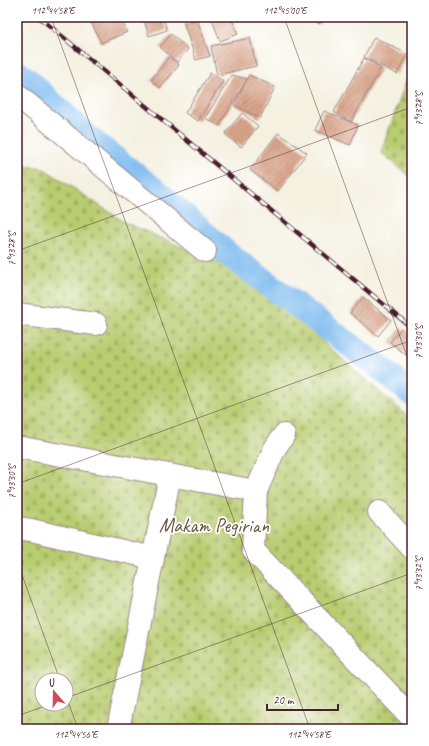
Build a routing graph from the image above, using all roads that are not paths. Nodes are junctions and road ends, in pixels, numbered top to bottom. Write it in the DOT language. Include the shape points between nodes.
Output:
graph roads {
  1 [pos="17,95"];
  2 [pos="205,251"];
  3 [pos="17,314"];
  4 [pos="96,324"];
  5 [pos="284,435"];
  6 [pos="17,447"];
  7 [pos="170,475"];
  8 [pos="256,492"];
  9 [pos="379,512"];
  10 [pos="17,528"];
  11 [pos="412,548"];
  12 [pos="153,558"];
  13 [pos="412,718"];
  14 [pos="118,729"];
  1 -- 2 [label="street"];
  3 -- 4 [label="street"];
  5 -- 8 [label="street" via="275,448"];
  6 -- 7 [label="street"];
  7 -- 8 [label="street"];
  7 -- 12 [label="street"];
  8 -- 13 [label="street" via="253,550"];
  9 -- 11 [label="street"];
  10 -- 12 [label="street"];
  12 -- 14 [label="street"];
}
